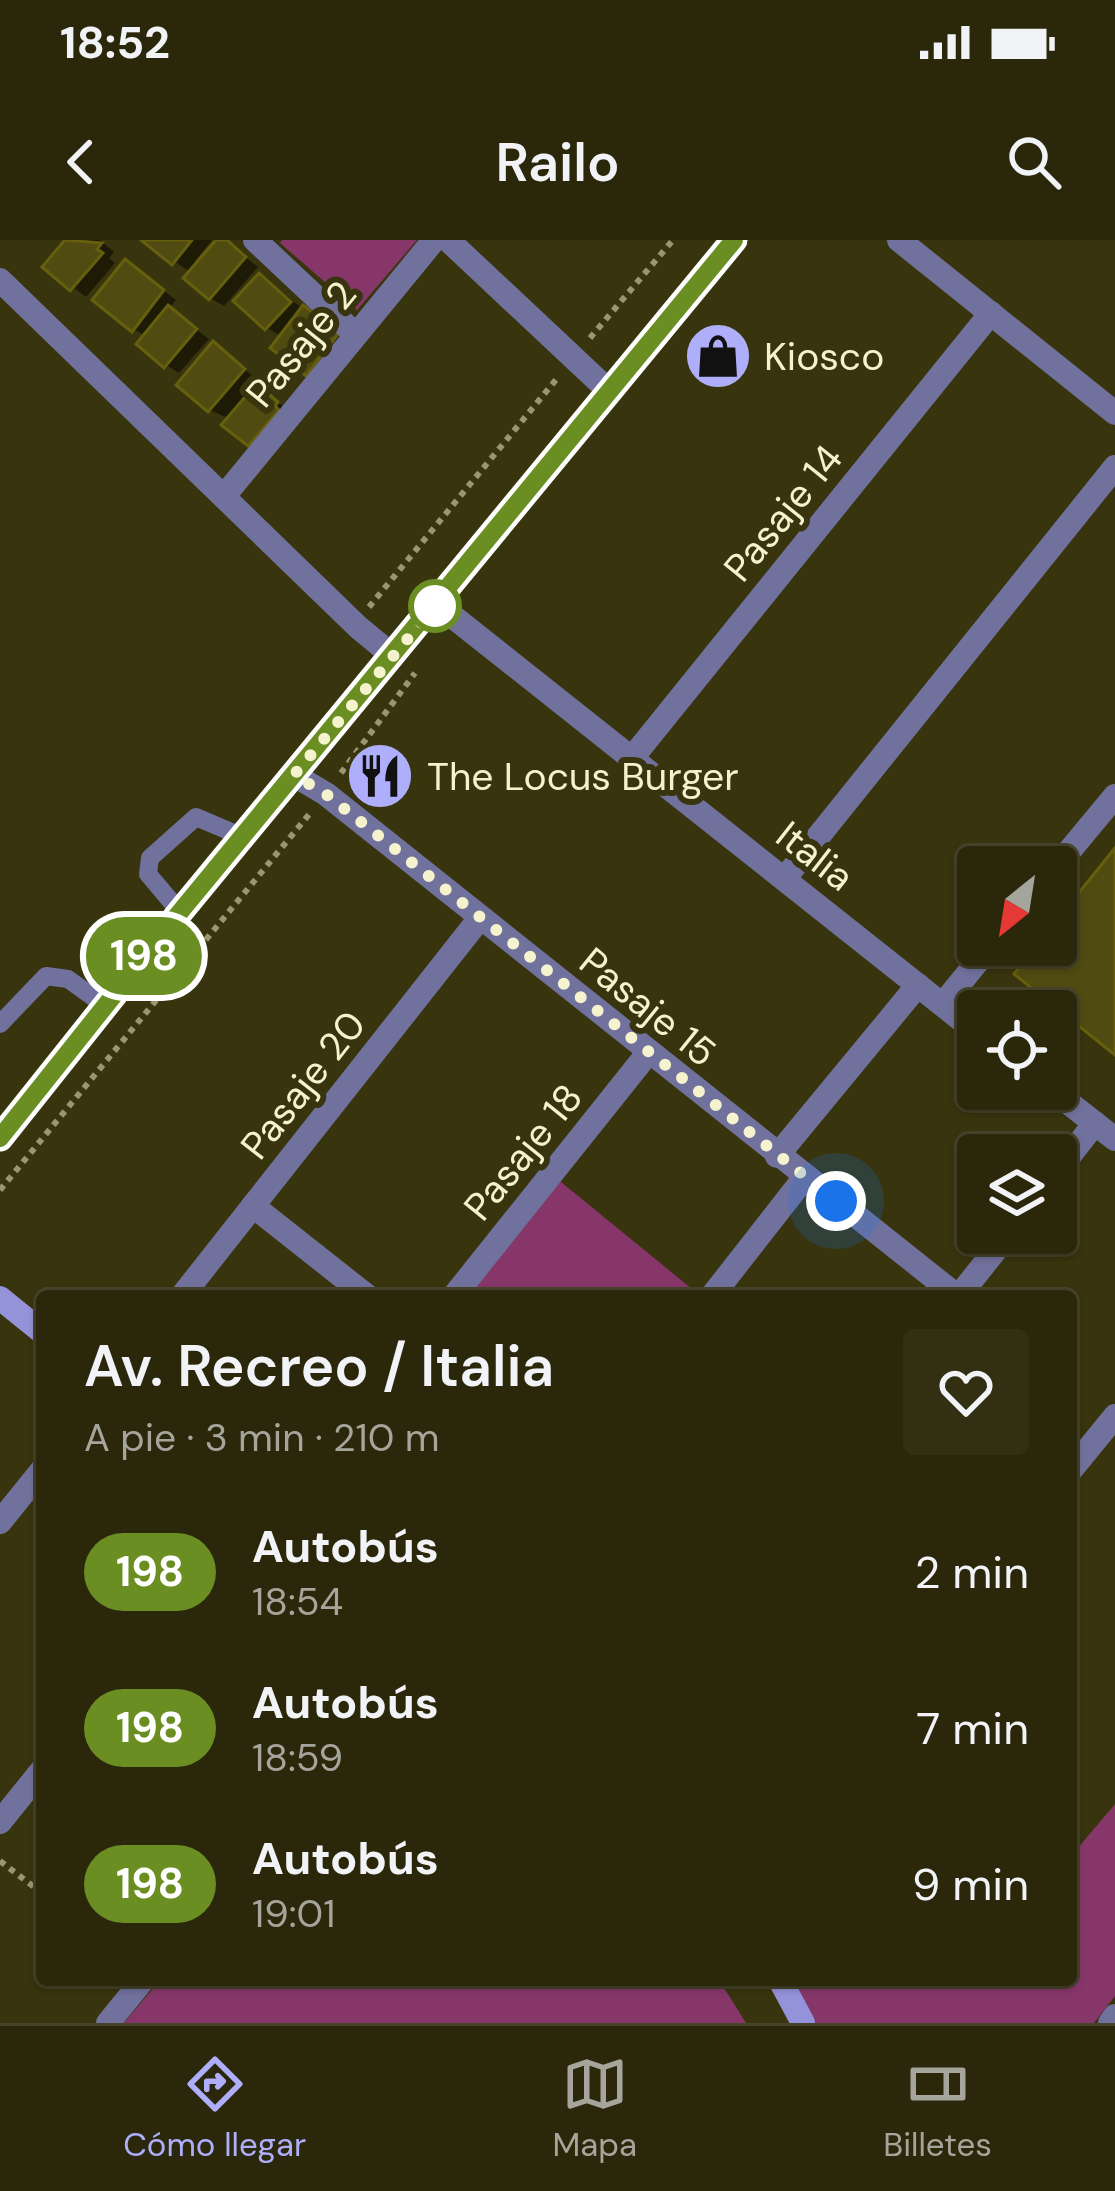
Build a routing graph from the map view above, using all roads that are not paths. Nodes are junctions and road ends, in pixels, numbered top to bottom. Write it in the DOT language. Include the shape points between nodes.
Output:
graph roads {
  1 [pos="255,240"];
  2 [pos="434,240"];
  3 [pos="448,240"];
  4 [pos="734,240"];
  5 [pos="899,240"];
  6 [pos="0,280"];
  7 [pos="991,314"];
  8 [pos="355,334"];
  9 [pos="610,392"];
  10 [pos="1115,413"];
  11 [pos="1115,467"];
  12 [pos="224,495"];
  13 [pos="437,604"];
  14 [pos="394,656"];
  15 [pos="632,758"];
  16 [pos="294,775"];
  17 [pos="1115,796"];
  18 [pos="243,837"];
  19 [pos="1073,846"];
  20 [pos="785,878"];
  21 [pos="180,912"];
  22 [pos="480,918"];
  23 [pos="975,966"];
  24 [pos="918,985"];
  25 [pos="943,1004"];
  26 [pos="104,1005"];
  27 [pos="957,1016"];
  28 [pos="0,1024"];
  29 [pos="648,1053"];
  30 [pos="1077,1109"];
  31 [pos="1105,1131"];
  32 [pos="0,1138"];
  33 [pos="1077,1155"];
  34 [pos="777,1156"];
  35 [pos="806,1178"];
  36 [pos="253,1206"];
  37 [pos="992,1254"];
  38 [pos="187,1290"];
  39 [pos="359,1290"];
  40 [pos="459,1290"];
  41 [pos="717,1290"];
  42 [pos="950,1290"];
  43 [pos="963,1290"];
  44 [pos="0,1298"];
  45 [pos="36,1327"];
  46 [pos="1115,1416"];
  47 [pos="1077,1463"];
  48 [pos="36,1477"];
  49 [pos="0,1522"];
  50 [pos="36,1777"];
  51 [pos="0,1822"];
  52 [pos="138,1986"];
  53 [pos="784,1986"];
  54 [pos="108,2023"];
  55 [pos="803,2023"];
  1 -- 8 [label="street"];
  2 -- 8 [label="street, Pasaje 2"];
  3 -- 9 [label="street"];
  4 -- 9 [label="street"];
  5 -- 7 [label="street"];
  6 -- 12 [label="street"];
  7 -- 10 [label="street"];
  7 -- 15 [label="street, Pasaje 14"];
  8 -- 12 [label="street, Pasaje 2"];
  9 -- 13 [label="street"];
  11 -- 20 [label="street"];
  12 -- 14 [label="street"];
  13 -- 14 [label="street"];
  13 -- 15 [label="street, Italia"];
  14 -- 16 [label="street"];
  15 -- 20 [label="street, Italia"];
  16 -- 18 [label="street"];
  16 -- 22 [label="street, Pasaje 15"];
  17 -- 19 [label="street"];
  18 -- 21 [label="street"];
  18 -- 21 [label="lane" via="196,817 150,858 148,874"];
  20 -- 24 [label="street, Italia"];
  21 -- 26 [label="street"];
  22 -- 29 [label="street, Pasaje 15"];
  22 -- 36 [label="street, Pasaje 20"];
  23 -- 25 [label="street"];
  24 -- 25 [label="street, Italia"];
  24 -- 34 [label="street"];
  25 -- 27 [label="street, Italia"];
  26 -- 28 [label="lane" via="68,979 46,976"];
  26 -- 32 [label="street"];
  29 -- 34 [label="street, Pasaje 15"];
  29 -- 40 [label="street, Pasaje 18"];
  30 -- 31 [label="street"];
  31 -- 33 [label="street"];
  34 -- 35 [label="street, Pasaje 15"];
  35 -- 41 [label="street"];
  35 -- 42 [label="street, Pasaje 15"];
  36 -- 38 [label="street, Pasaje 20"];
  36 -- 39 [label="street"];
  37 -- 43 [label="street"];
  44 -- 45 [label="street"];
  46 -- 47 [label="street"];
  48 -- 49 [label="street"];
  50 -- 51 [label="street"];
  52 -- 54 [label="street"];
  53 -- 55 [label="street"];
}
